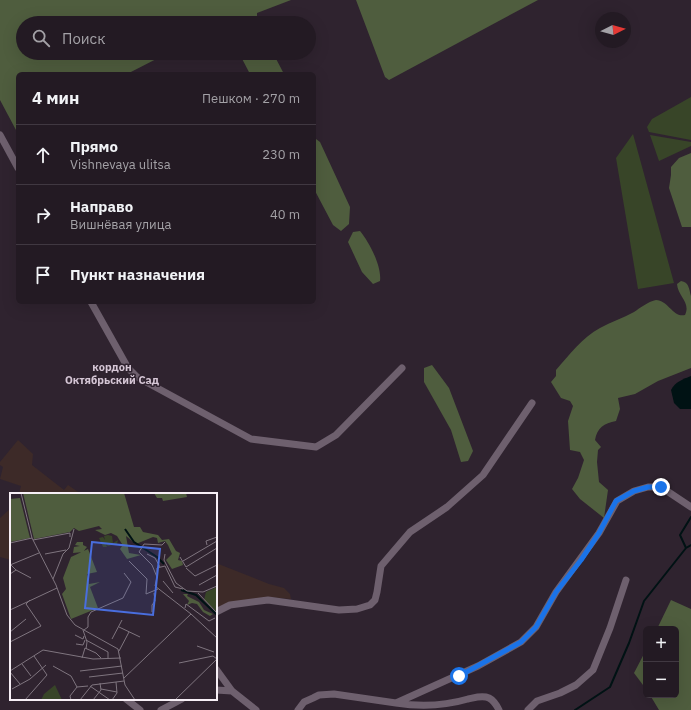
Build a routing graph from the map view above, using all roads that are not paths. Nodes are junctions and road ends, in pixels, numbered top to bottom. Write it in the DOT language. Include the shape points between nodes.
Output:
graph roads {
  1 [pos="0,134"];
  2 [pos="16,164"];
  3 [pos="92,304"];
  4 [pos="402,368"];
  5 [pos="532,403"];
  6 [pos="691,506"];
  7 [pos="626,580"];
  8 [pos="217,612"];
  9 [pos="217,670"];
  10 [pos="217,690"];
  11 [pos="232,691"];
  12 [pos="127,700"];
  13 [pos="180,700"];
  14 [pos="396,703"];
  15 [pos="140,710"];
  16 [pos="161,710"];
  17 [pos="256,710"];
  18 [pos="298,710"];
  19 [pos="499,710"];
  20 [pos="528,710"];
  1 -- 2 [label="street"];
  3 -- 4 [label="street" via="128,368 137,377 252,439 316,447 336,435"];
  5 -- 8 [label="street" via="483,475 447,507 410,532 381,566 375,600 370,605 339,610 268,600 230,605"];
  6 -- 14 [label="street" via="661,487 634,491 616,501 599,533 556,592 536,627 521,642 459,676"];
  7 -- 20 [label="street" via="593,670 576,685 537,702"];
  9 -- 11 [label="street"];
  10 -- 11 [label="street"];
  11 -- 17 [label="street"];
  12 -- 15 [label="street"];
  13 -- 16 [label="street"];
  14 -- 18 [label="street" via="334,694 319,695 304,702"];
  14 -- 19 [label="street" via="434,706 479,696 489,698"];
}
